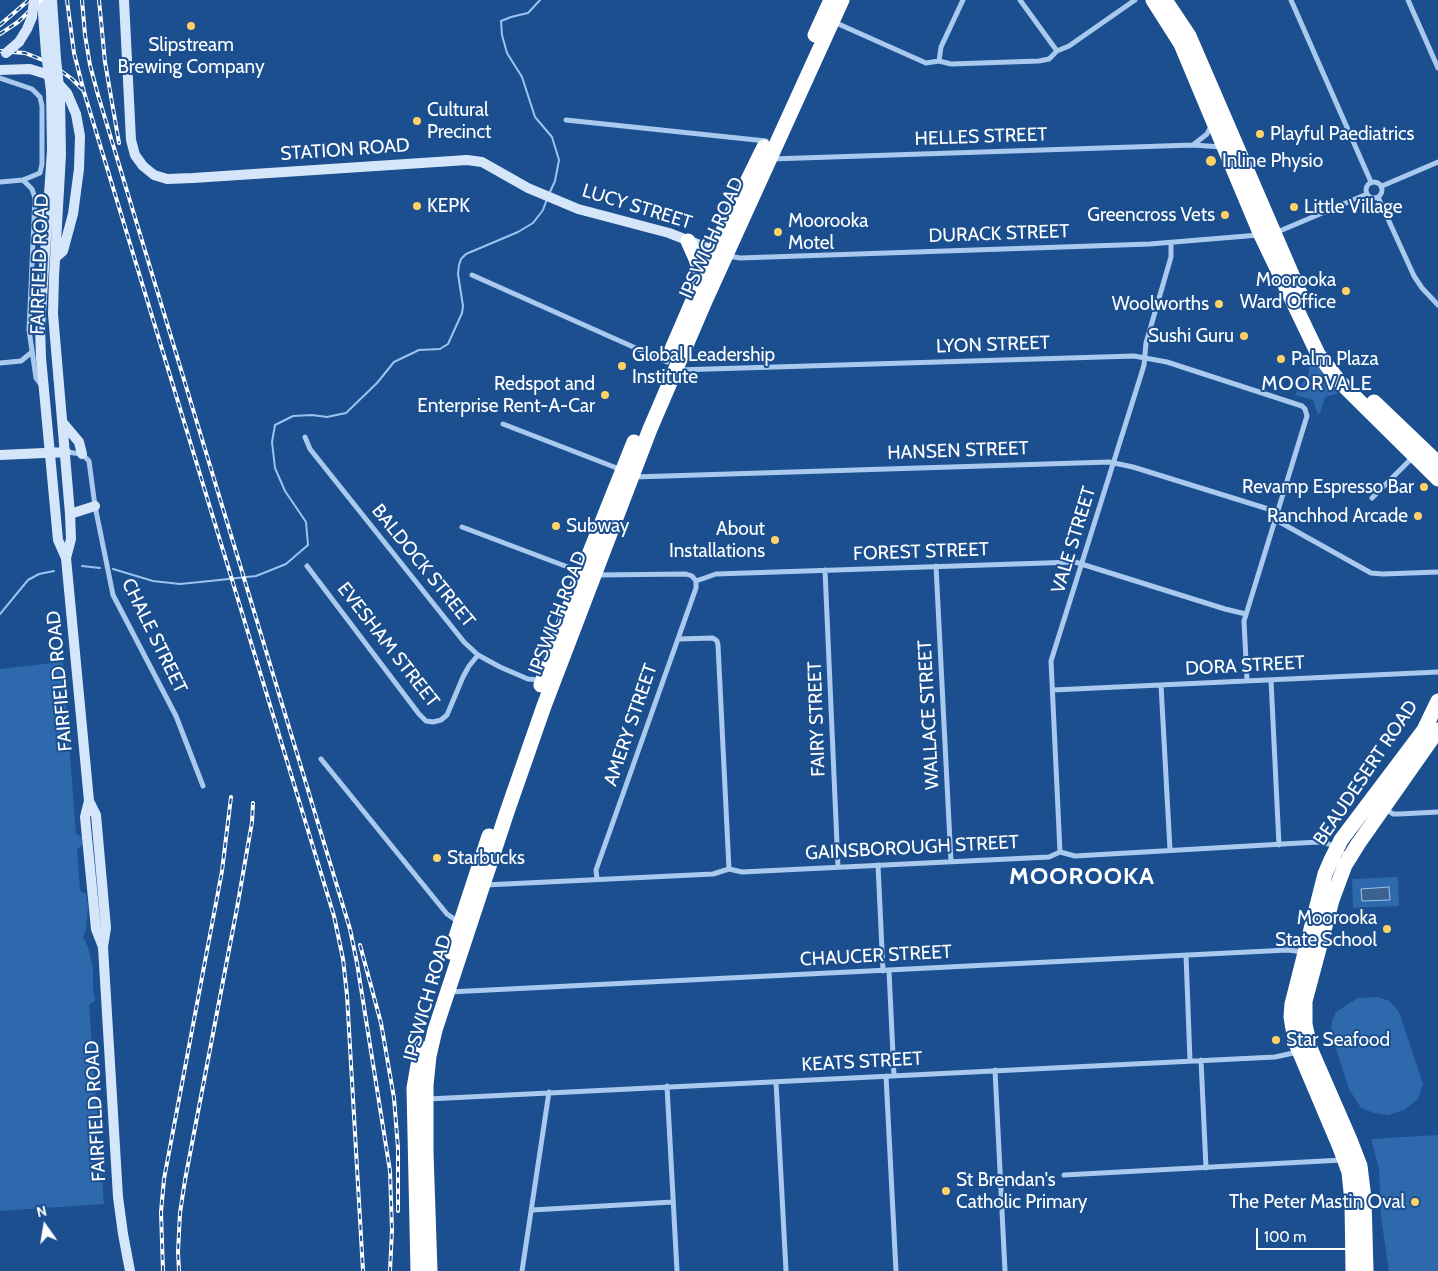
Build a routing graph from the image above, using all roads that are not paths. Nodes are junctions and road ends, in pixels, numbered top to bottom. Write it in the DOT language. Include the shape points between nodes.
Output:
graph roads {
  1 [pos="34,0"];
  2 [pos="52,0"];
  3 [pos="124,0"];
  4 [pos="831,0"];
  5 [pos="842,0"];
  6 [pos="963,0"];
  7 [pos="1020,0"];
  8 [pos="1135,0"];
  9 [pos="1153,0"];
  10 [pos="1165,0"];
  11 [pos="1176,0"];
  12 [pos="1291,0"];
  13 [pos="1408,0"];
  14 [pos="42,4"];
  15 [pos="1178,18"];
  16 [pos="833,21"];
  17 [pos="1056,51"];
  18 [pos="3,55"];
  19 [pos="939,61"];
  20 [pos="1438,68"];
  21 [pos="0,70"];
  22 [pos="0,78"];
  23 [pos="55,94"];
  24 [pos="1214,119"];
  25 [pos="566,120"];
  26 [pos="767,141"];
  27 [pos="1193,145"];
  28 [pos="1225,147"];
  29 [pos="769,160"];
  30 [pos="1438,162"];
  31 [pos="23,180"];
  32 [pos="0,182"];
  33 [pos="1372,182"];
  34 [pos="1382,186"];
  35 [pos="537,192"];
  36 [pos="1367,194"];
  37 [pos="1378,198"];
  38 [pos="1267,234"];
  39 [pos="688,241"];
  40 [pos="1171,243"];
  41 [pos="720,253"];
  42 [pos="55,258"];
  43 [pos="472,275"];
  44 [pos="702,278"];
  45 [pos="1438,305"];
  46 [pos="32,352"];
  47 [pos="1145,357"];
  48 [pos="0,363"];
  49 [pos="670,366"];
  50 [pos="44,389"];
  51 [pos="63,423"];
  52 [pos="503,424"];
  53 [pos="305,437"];
  54 [pos="66,452"];
  55 [pos="50,453"];
  56 [pos="82,454"];
  57 [pos="0,455"];
  58 [pos="1414,456"];
  59 [pos="1114,462"];
  60 [pos="627,474"];
  61 [pos="1438,474"];
  62 [pos="1372,498"];
  63 [pos="95,506"];
  64 [pos="1278,512"];
  65 [pos="70,514"];
  66 [pos="1276,520"];
  67 [pos="462,527"];
  68 [pos="66,558"];
  69 [pos="1083,563"];
  70 [pos="307,566"];
  71 [pos="936,566"];
  72 [pos="826,570"];
  73 [pos="1438,572"];
  74 [pos="588,573"];
  75 [pos="696,581"];
  76 [pos="1246,614"];
  77 [pos="678,639"];
  78 [pos="478,655"];
  79 [pos="1438,672"];
  80 [pos="543,680"];
  81 [pos="1271,680"];
  82 [pos="1247,681"];
  83 [pos="1161,685"];
  84 [pos="1052,690"];
  85 [pos="1438,701"];
  86 [pos="1438,730"];
  87 [pos="321,759"];
  88 [pos="203,786"];
  89 [pos="1384,808"];
  90 [pos="1438,812"];
  91 [pos="1279,845"];
  92 [pos="1170,850"];
  93 [pos="1060,852"];
  94 [pos="1343,853"];
  95 [pos="951,862"];
  96 [pos="878,865"];
  97 [pos="838,867"];
  98 [pos="729,868"];
  99 [pos="597,879"];
  100 [pos="478,885"];
  101 [pos="460,923"];
  102 [pos="1304,952"];
  103 [pos="1186,955"];
  104 [pos="886,971"];
  105 [pos="448,992"];
  106 [pos="1305,1050"];
  107 [pos="1201,1060"];
  108 [pos="1190,1061"];
  109 [pos="995,1070"];
  110 [pos="886,1076"];
  111 [pos="894,1076"];
  112 [pos="776,1082"];
  113 [pos="667,1086"];
  114 [pos="549,1092"];
  115 [pos="420,1099"];
  116 [pos="1345,1159"];
  117 [pos="1206,1168"];
  118 [pos="1064,1175"];
  119 [pos="673,1202"];
  120 [pos="532,1210"];
  121 [pos="130,1271"];
  122 [pos="418,1271"];
  123 [pos="430,1271"];
  124 [pos="522,1271"];
  125 [pos="677,1271"];
  126 [pos="786,1271"];
  127 [pos="896,1271"];
  128 [pos="1005,1271"];
  129 [pos="1353,1271"];
  130 [pos="1366,1271"];
  1 -- 18 [label="main road, bridge" via="27,29 19,42"];
  2 -- 23 [label="main road, FAIRFIELD ROAD, bridge"];
  3 -- 35 [label="main road, STATION ROAD" via="131,140 135,155 154,175 167,179 193,178 467,160 482,162"];
  4 -- 26 [label="highway, IPSWICH ROAD"];
  5 -- 16 [label="highway, IPSWICH ROAD"];
  6 -- 19 [label="street" via="941,48"];
  7 -- 17 [label="street"];
  8 -- 17 [label="street"];
  9 -- 24 [label="highway" via="1181,44"];
  10 -- 15 [label="highway"];
  11 -- 15 [label="highway"];
  12 -- 33 [label="street"];
  13 -- 20 [label="street"];
  14 -- 23 [label="main road, FAIRFIELD ROAD, bridge" via="46,53"];
  15 -- 38 [label="highway" via="1189,36"];
  16 -- 19 [label="street" via="923,62"];
  16 -- 29 [label="highway, IPSWICH ROAD"];
  17 -- 19 [label="street" via="1049,59 1039,61 951,64"];
  21 -- 42 [label="main road" via="23,68 46,74 68,93 76,114 80,136 74,206 62,251"];
  22 -- 31 [label="street, FAIRFIELD ROAD" via="32,89 40,97 42,168 38,174"];
  23 -- 42 [label="main road, FAIRFIELD ROAD" via="61,155"];
  23 -- 50 [label="main road, FAIRFIELD ROAD" via="40,327"];
  24 -- 27 [label="street" via="1207,134"];
  24 -- 28 [label="highway"];
  25 -- 26 [label="street"];
  26 -- 41 [label="highway, IPSWICH ROAD"];
  27 -- 28 [label="street, HELLES STREET"];
  27 -- 29 [label="street, HELLES STREET"];
  28 -- 38 [label="highway"];
  29 -- 41 [label="highway, IPSWICH ROAD"];
  30 -- 34 [label="street"];
  31 -- 32 [label="street"];
  31 -- 46 [label="street, FAIRFIELD ROAD" via="35,198 29,317"];
  33 -- 34 [label="street"];
  33 -- 36 [label="street" via="1367,186"];
  34 -- 37 [label="street" via="1383,192"];
  35 -- 39 [label="main road, LUCY STREET" via="578,209"];
  36 -- 37 [label="street"];
  36 -- 38 [label="street, DURACK STREET" via="1284,231"];
  37 -- 45 [label="street" via="1414,276"];
  38 -- 40 [label="street, DURACK STREET"];
  38 -- 58 [label="highway" via="1322,360"];
  38 -- 61 [label="highway" via="1328,352"];
  39 -- 41 [label="main road, LUCY STREET"];
  39 -- 44 [label="highway"];
  40 -- 41 [label="street, DURACK STREET" via="740,258"];
  40 -- 47 [label="street, VALE STREET" via="1171,257 1146,343"];
  41 -- 44 [label="highway, IPSWICH ROAD"];
  41 -- 49 [label="highway, IPSWICH ROAD"];
  42 -- 51 [label="main road, FAIRFIELD ROAD" via="53,314"];
  43 -- 49 [label="street"];
  44 -- 49 [label="highway, IPSWICH ROAD"];
  46 -- 48 [label="street" via="21,361"];
  46 -- 50 [label="street, FAIRFIELD ROAD" via="36,378"];
  47 -- 49 [label="street, LYON STREET"];
  47 -- 59 [label="street, VALE STREET"];
  47 -- 64 [label="street, LYON STREET" via="1272,395 1305,409 1307,416"];
  49 -- 60 [label="highway, IPSWICH ROAD"];
  50 -- 55 [label="main road, FAIRFIELD ROAD"];
  51 -- 54 [label="main road, FAIRFIELD ROAD"];
  51 -- 56 [label="main road" via="79,442"];
  52 -- 60 [label="street"];
  53 -- 78 [label="street, BALDOCK STREET" via="322,465 464,642"];
  54 -- 55 [label="main road"];
  54 -- 56 [label="street"];
  54 -- 65 [label="main road, FAIRFIELD ROAD"];
  55 -- 57 [label="main road"];
  55 -- 68 [label="main road, FAIRFIELD ROAD" via="58,540"];
  56 -- 63 [label="street, CHALE STREET" via="90,463"];
  58 -- 61 [label="highway"];
  58 -- 62 [label="street"];
  59 -- 60 [label="street, HANSEN STREET"];
  59 -- 64 [label="street, HANSEN STREET"];
  59 -- 69 [label="street, VALE STREET"];
  60 -- 74 [label="highway, IPSWICH ROAD"];
  63 -- 65 [label="main road"];
  63 -- 88 [label="street, CHALE STREET" via="115,600 176,716"];
  64 -- 66 [label="street"];
  65 -- 68 [label="main road, FAIRFIELD ROAD" via="71,539"];
  66 -- 73 [label="street" via="1371,572"];
  66 -- 76 [label="street"];
  67 -- 74 [label="street"];
  68 -- 121 [label="main road, FAIRFIELD ROAD" via="88,801 85,817 96,929 103,947 107,989 119,1210"];
  69 -- 71 [label="street, FOREST STREET"];
  69 -- 76 [label="street, FOREST STREET" via="1116,576"];
  69 -- 84 [label="street, VALE STREET" via="1052,656"];
  70 -- 78 [label="street, EVESHAM STREET" via="426,721 441,720 447,715 468,666"];
  71 -- 72 [label="street, FOREST STREET"];
  71 -- 95 [label="street, WALLACE STREET"];
  72 -- 75 [label="street, FOREST STREET" via="716,574"];
  72 -- 97 [label="street, FAIRY STREET"];
  74 -- 75 [label="street" via="686,574"];
  74 -- 80 [label="highway, IPSWICH ROAD"];
  74 -- 100 [label="highway, IPSWICH ROAD" via="542,713"];
  75 -- 77 [label="street, AMERY STREET"];
  76 -- 82 [label="street"];
  77 -- 98 [label="street" via="713,638 717,641"];
  77 -- 99 [label="street, AMERY STREET" via="596,870"];
  78 -- 80 [label="street, BALDOCK STREET" via="528,679"];
  79 -- 81 [label="street, DORA STREET"];
  80 -- 100 [label="highway, IPSWICH ROAD"];
  81 -- 82 [label="street, DORA STREET"];
  81 -- 91 [label="street"];
  82 -- 83 [label="street, DORA STREET"];
  83 -- 84 [label="street, DORA STREET"];
  83 -- 92 [label="street"];
  84 -- 93 [label="street, VALE STREET"];
  85 -- 94 [label="highway, BEAUDESERT ROAD" via="1424,730"];
  86 -- 89 [label="highway, BEAUDESERT ROAD"];
  87 -- 101 [label="street" via="447,914"];
  89 -- 90 [label="street" via="1399,814"];
  89 -- 94 [label="highway, BEAUDESERT ROAD"];
  91 -- 92 [label="street, GAINSBOROUGH STREET"];
  91 -- 94 [label="street, GAINSBOROUGH STREET" via="1324,843"];
  92 -- 93 [label="street, GAINSBOROUGH STREET" via="1075,856"];
  93 -- 95 [label="street, GAINSBOROUGH STREET" via="1049,856"];
  94 -- 102 [label="highway, BEAUDESERT ROAD" via="1325,874"];
  94 -- 106 [label="highway, BEAUDESERT ROAD" via="1305,1001"];
  95 -- 96 [label="street, GAINSBOROUGH STREET"];
  96 -- 97 [label="street, GAINSBOROUGH STREET"];
  96 -- 104 [label="street"];
  97 -- 98 [label="street, GAINSBOROUGH STREET" via="742,872"];
  98 -- 99 [label="street, GAINSBOROUGH STREET" via="713,874"];
  99 -- 100 [label="street, GAINSBOROUGH STREET"];
  100 -- 101 [label="highway, IPSWICH ROAD"];
  100 -- 105 [label="highway, IPSWICH ROAD"];
  101 -- 115 [label="highway, IPSWICH ROAD" via="420,1051 415,1079"];
  102 -- 103 [label="street, CHAUCER STREET"];
  102 -- 106 [label="highway, BEAUDESERT ROAD" via="1291,1017 1292,1029"];
  103 -- 104 [label="street, CHAUCER STREET"];
  103 -- 108 [label="street"];
  104 -- 105 [label="street, CHAUCER STREET"];
  104 -- 111 [label="street"];
  105 -- 115 [label="highway, IPSWICH ROAD"];
  106 -- 107 [label="street, KEATS STREET" via="1275,1056"];
  106 -- 116 [label="highway, BEAUDESERT ROAD"];
  106 -- 130 [label="highway, BEAUDESERT ROAD" via="1360,1166"];
  107 -- 108 [label="street, KEATS STREET"];
  107 -- 117 [label="street"];
  108 -- 109 [label="street, KEATS STREET"];
  109 -- 111 [label="street, KEATS STREET"];
  109 -- 128 [label="street"];
  110 -- 111 [label="street, KEATS STREET"];
  110 -- 112 [label="street, KEATS STREET"];
  110 -- 127 [label="street"];
  112 -- 113 [label="street, KEATS STREET"];
  112 -- 126 [label="street"];
  113 -- 114 [label="street, KEATS STREET"];
  113 -- 119 [label="street"];
  114 -- 115 [label="street, KEATS STREET"];
  114 -- 120 [label="street"];
  115 -- 122 [label="highway, IPSWICH ROAD"];
  115 -- 123 [label="highway, IPSWICH ROAD"];
  116 -- 117 [label="street"];
  116 -- 129 [label="highway, BEAUDESERT ROAD" via="1352,1202"];
  117 -- 118 [label="street"];
  119 -- 120 [label="street"];
  119 -- 125 [label="street"];
  120 -- 124 [label="street"];
}
